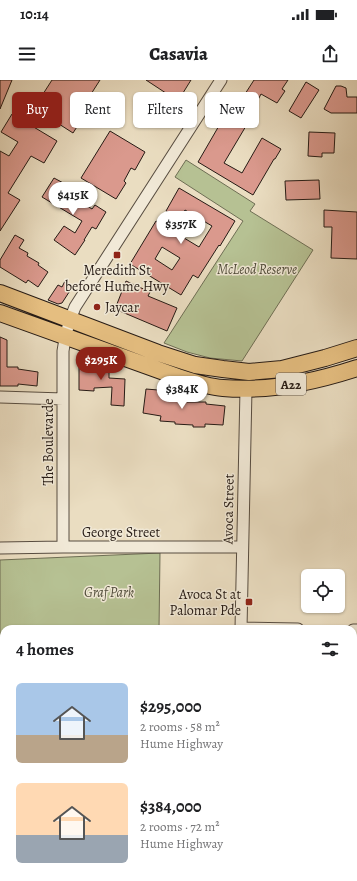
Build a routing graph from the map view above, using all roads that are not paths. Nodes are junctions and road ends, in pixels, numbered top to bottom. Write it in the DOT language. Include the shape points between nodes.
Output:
graph roads {
  1 [pos="221,80"];
  2 [pos="0,293"];
  3 [pos="0,313"];
  4 [pos="70,320"];
  5 [pos="65,337"];
  6 [pos="357,348"];
  7 [pos="357,368"];
  8 [pos="246,389"];
  9 [pos="0,397"];
  10 [pos="64,399"];
  11 [pos="63,547"];
  12 [pos="242,547"];
  13 [pos="0,548"];
  14 [pos="241,625"];
  1 -- 4 [label="street, The Boulevarde" via="75,307"];
  2 -- 4 [label="highway, A22"];
  3 -- 5 [label="highway, A22"];
  4 -- 5 [label="street, The Boulevarde"];
  4 -- 6 [label="highway, A22" via="195,365 249,372 282,369"];
  5 -- 8 [label="highway, A22" via="202,384"];
  5 -- 10 [label="street, The Boulevarde"];
  7 -- 8 [label="highway, A22" via="337,375 278,387"];
  8 -- 12 [label="street, Avoca Street"];
  9 -- 10 [label="street"];
  10 -- 11 [label="street, The Boulevarde"];
  11 -- 12 [label="street, George Street"];
  11 -- 13 [label="street, George Street"];
  12 -- 14 [label="street, Avoca Street"];
}
